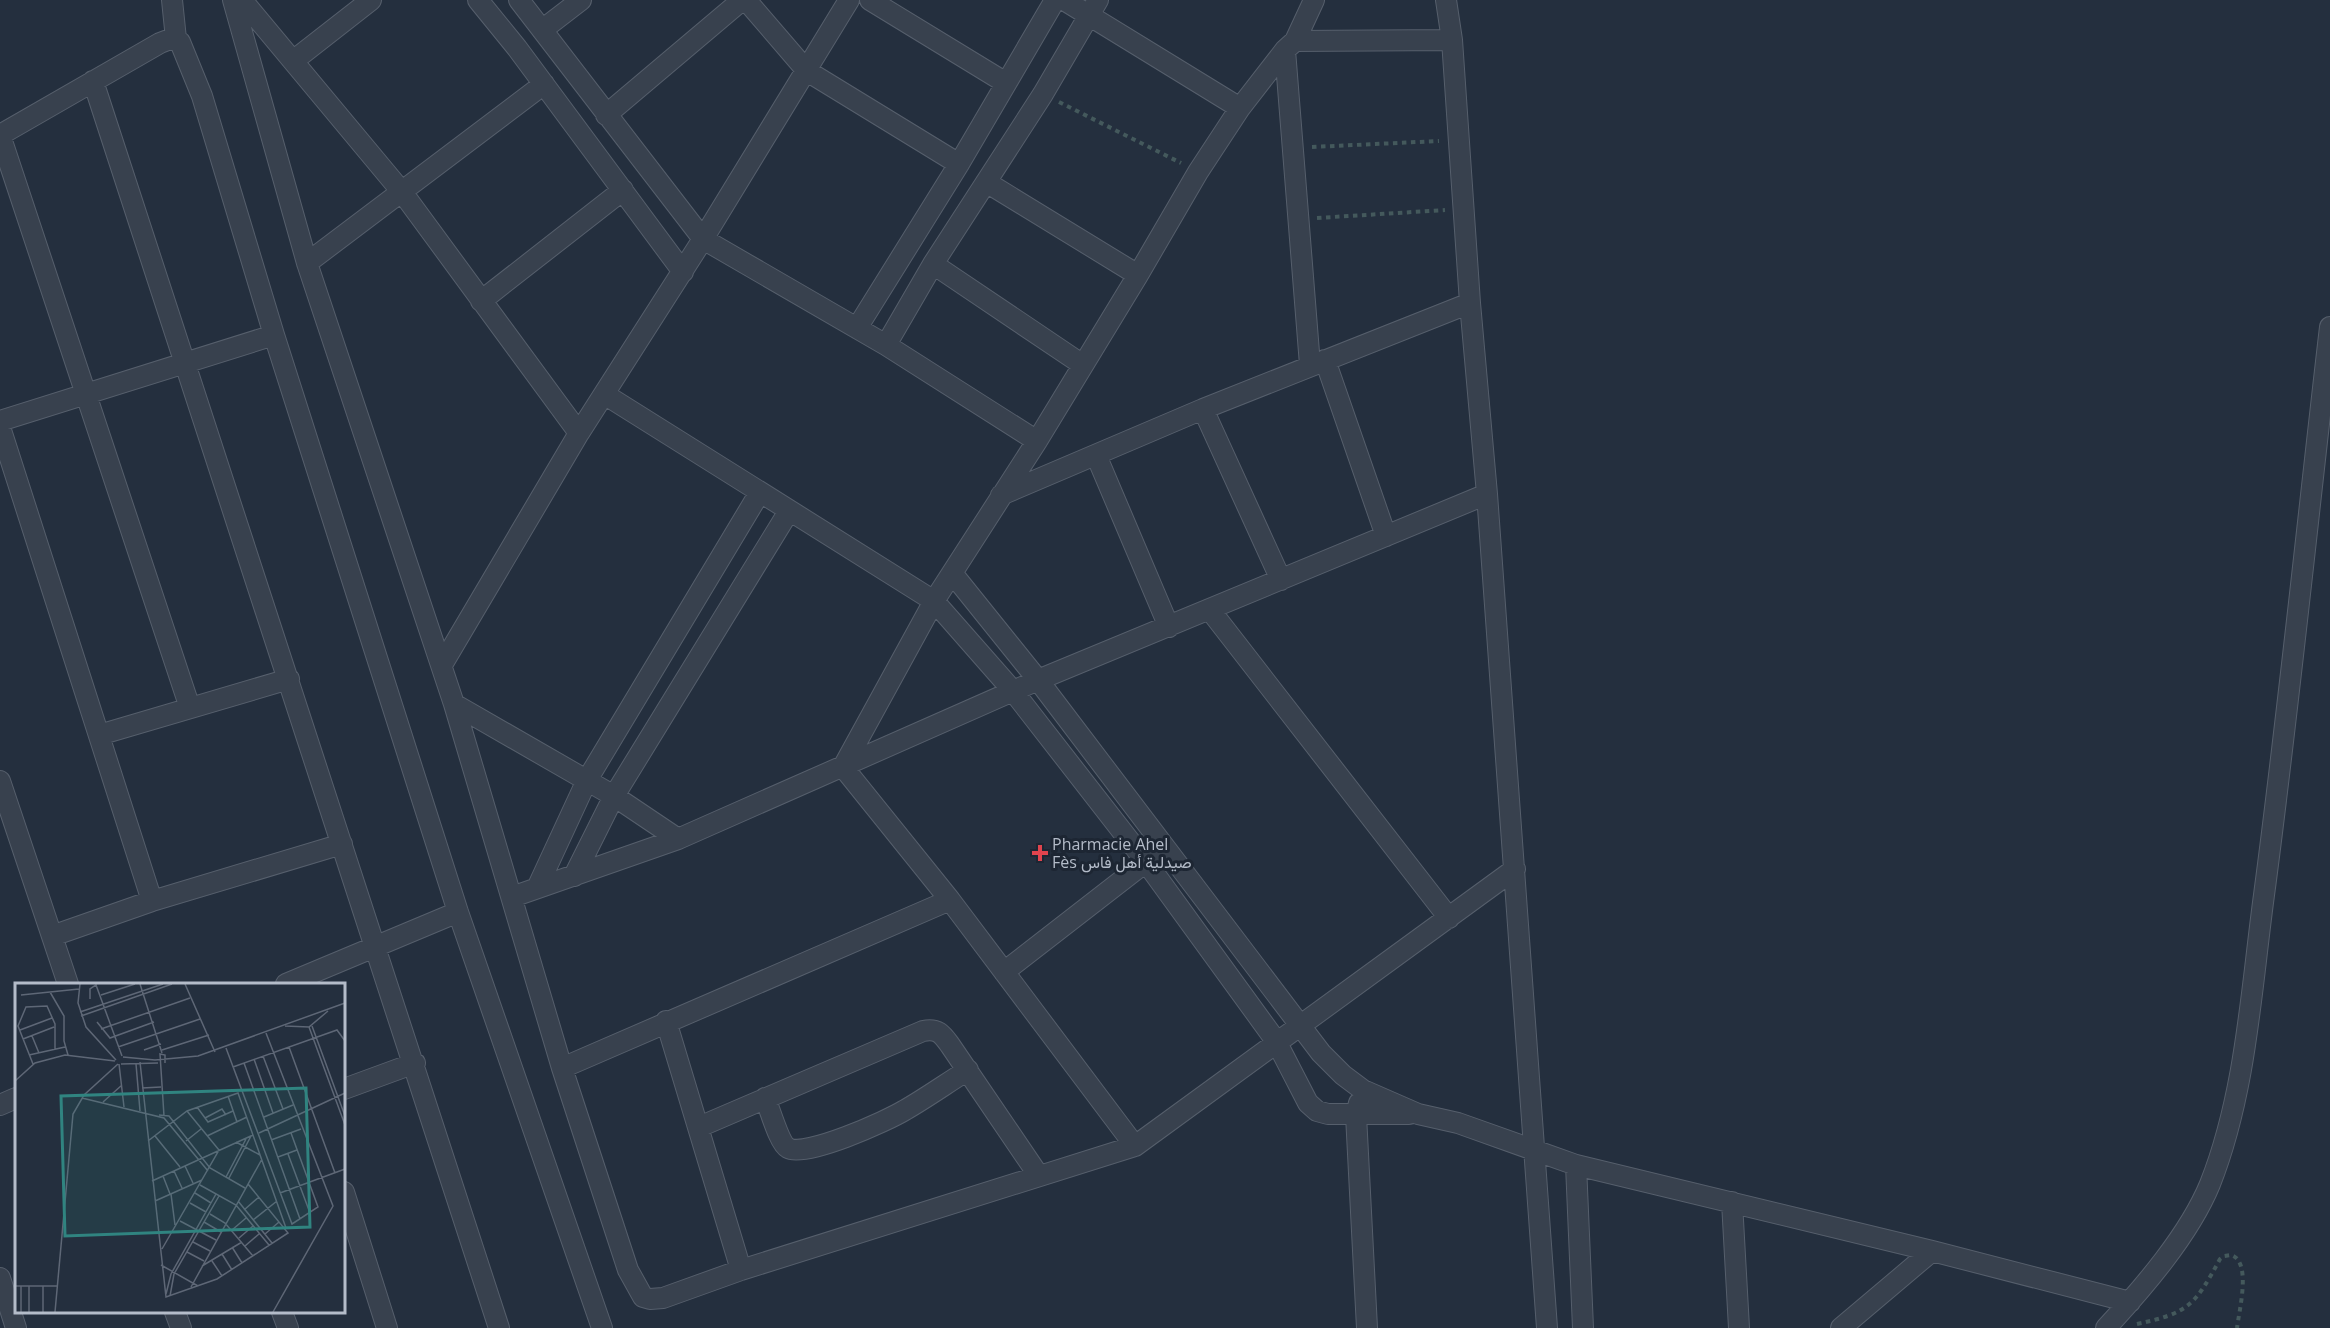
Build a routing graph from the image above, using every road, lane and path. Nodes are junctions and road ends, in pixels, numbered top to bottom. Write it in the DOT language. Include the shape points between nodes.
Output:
graph roads {
  1 [pos="172,0"];
  2 [pos="233,0"];
  3 [pos="242,0"];
  4 [pos="371,0"];
  5 [pos="478,0"];
  6 [pos="519,0"];
  7 [pos="582,0"];
  8 [pos="744,0"];
  9 [pos="849,0"];
  10 [pos="870,0"];
  11 [pos="1055,0"];
  12 [pos="1064,0"];
  13 [pos="1314,0"];
  14 [pos="1446,0"];
  15 [pos="1093,7"];
  16 [pos="542,30"];
  17 [pos="176,39"];
  18 [pos="1452,40"];
  19 [pos="1290,46"];
  20 [pos="292,61"];
  21 [pos="807,71"];
  22 [pos="93,81"];
  23 [pos="1006,83"];
  24 [pos="544,84"];
  25 [pos="1043,94"];
  26 [pos="1240,108"];
  27 [pos="606,114"];
  28 [pos="0,135"];
  29 [pos="1458,140"];
  30 [pos="1291,148"];
  31 [pos="959,164"];
  32 [pos="1198,172"];
  33 [pos="986,182"];
  34 [pos="623,190"];
  35 [pos="402,192"];
  36 [pos="1463,209"];
  37 [pos="1296,219"];
  38 [pos="704,239"];
  39 [pos="307,263"];
  40 [pos="933,264"];
  41 [pos="683,272"];
  42 [pos="1138,275"];
  43 [pos="481,301"];
  44 [pos="1470,303"];
  45 [pos="2330,327"];
  46 [pos="857,328"];
  47 [pos="274,335"];
  48 [pos="886,345"];
  49 [pos="1317,363"];
  50 [pos="184,364"];
  51 [pos="1083,365"];
  52 [pos="86,394"];
  53 [pos="604,394"];
  54 [pos="1203,409"];
  55 [pos="0,421"];
  56 [pos="0,427"];
  57 [pos="579,433"];
  58 [pos="1037,441"];
  59 [pos="1096,455"];
  60 [pos="760,492"];
  61 [pos="1487,494"];
  62 [pos="1001,495"];
  63 [pos="789,511"];
  64 [pos="1386,536"];
  65 [pos="952,573"];
  66 [pos="1281,580"];
  67 [pos="934,601"];
  68 [pos="1210,610"];
  69 [pos="1169,627"];
  70 [pos="442,665"];
  71 [pos="289,679"];
  72 [pos="1038,680"];
  73 [pos="1013,692"];
  74 [pos="454,704"];
  75 [pos="190,708"];
  76 [pos="99,735"];
  77 [pos="843,767"];
  78 [pos="587,780"];
  79 [pos="0,781"];
  80 [pos="614,796"];
  81 [pos="678,839"];
  82 [pos="342,844"];
  83 [pos="1166,847"];
  84 [pos="1146,862"];
  85 [pos="1515,869"];
  86 [pos="574,876"];
  87 [pos="537,888"];
  88 [pos="512,897"];
  89 [pos="950,900"];
  90 [pos="153,901"];
  91 [pos="458,912"];
  92 [pos="1449,918"];
  93 [pos="52,936"];
  94 [pos="376,946"];
  95 [pos="1004,972"];
  96 [pos="68,983"];
  97 [pos="288,983"];
  98 [pos="666,1022"];
  99 [pos="1302,1024"];
  100 [pos="1276,1041"];
  101 [pos="415,1064"];
  102 [pos="562,1068"];
  103 [pos="968,1070"];
  104 [pos="345,1089"];
  105 [pos="1363,1090"];
  106 [pos="15,1098"];
  107 [pos="765,1098"];
  108 [pos="0,1105"];
  109 [pos="1418,1114"];
  110 [pos="1356,1115"];
  111 [pos="699,1127"];
  112 [pos="1135,1146"];
  113 [pos="1535,1150"];
  114 [pos="1576,1165"];
  115 [pos="1039,1176"];
  116 [pos="345,1195"];
  117 [pos="1732,1202"];
  118 [pos="1932,1251"];
  119 [pos="741,1270"];
  120 [pos="0,1278"];
  121 [pos="2130,1302"];
  122 [pos="176,1313"];
  123 [pos="283,1313"];
  124 [pos="2127,1326"];
  125 [pos="16,1328"];
  126 [pos="180,1328"];
  127 [pos="288,1328"];
  128 [pos="387,1328"];
  129 [pos="499,1328"];
  130 [pos="602,1328"];
  131 [pos="1367,1328"];
  132 [pos="1547,1328"];
  133 [pos="1583,1328"];
  134 [pos="1739,1328"];
  135 [pos="1841,1328"];
  136 [pos="2106,1328"];
  137 [pos="2237,1328"];
  1 -- 17 [label="street"];
  2 -- 39 [label="street"];
  3 -- 20 [label="street"];
  4 -- 20 [label="street"];
  5 -- 24 [label="street"];
  6 -- 16 [label="street"];
  7 -- 16 [label="street"];
  8 -- 21 [label="street"];
  8 -- 27 [label="street"];
  9 -- 21 [label="street"];
  10 -- 23 [label="street"];
  11 -- 23 [label="street"];
  12 -- 15 [label="street"];
  13 -- 19 [label="street"];
  14 -- 18 [label="street"];
  15 -- 25 [label="street"];
  15 -- 26 [label="street"];
  16 -- 27 [label="street"];
  17 -- 22 [label="street" via="160,43"];
  17 -- 47 [label="street" via="202,96"];
  18 -- 19 [label="street"];
  18 -- 29 [label="street"];
  19 -- 26 [label="street"];
  19 -- 30 [label="street"];
  20 -- 35 [label="street"];
  21 -- 31 [label="street"];
  21 -- 38 [label="street"];
  22 -- 28 [label="street"];
  22 -- 50 [label="street"];
  23 -- 31 [label="street"];
  24 -- 34 [label="street"];
  24 -- 35 [label="street"];
  25 -- 32 [label="path"];
  25 -- 33 [label="street"];
  26 -- 32 [label="street"];
  27 -- 38 [label="street"];
  28 -- 52 [label="street"];
  29 -- 30 [label="path"];
  29 -- 36 [label="street"];
  30 -- 37 [label="street"];
  31 -- 46 [label="street"];
  32 -- 42 [label="street"];
  33 -- 40 [label="street"];
  33 -- 42 [label="street"];
  34 -- 41 [label="street"];
  34 -- 43 [label="street"];
  35 -- 39 [label="street"];
  35 -- 43 [label="street"];
  36 -- 37 [label="path"];
  36 -- 44 [label="street"];
  37 -- 49 [label="street"];
  38 -- 41 [label="street"];
  38 -- 46 [label="street"];
  39 -- 70 [label="street"];
  40 -- 48 [label="street"];
  40 -- 51 [label="street"];
  41 -- 53 [label="street"];
  42 -- 51 [label="street"];
  43 -- 57 [label="street"];
  44 -- 49 [label="street"];
  44 -- 61 [label="street"];
  45 -- 121 [label="street" via="2278,789 2236,1088 2209,1186 2169,1253"];
  46 -- 48 [label="street"];
  47 -- 50 [label="street"];
  47 -- 91 [label="street"];
  48 -- 58 [label="street"];
  49 -- 54 [label="street"];
  49 -- 64 [label="street"];
  50 -- 52 [label="street"];
  50 -- 71 [label="street"];
  51 -- 58 [label="street"];
  52 -- 55 [label="street"];
  52 -- 75 [label="street"];
  53 -- 57 [label="street"];
  53 -- 60 [label="street"];
  54 -- 59 [label="street"];
  54 -- 66 [label="street"];
  56 -- 76 [label="street"];
  57 -- 70 [label="street"];
  58 -- 62 [label="street"];
  59 -- 62 [label="street"];
  59 -- 69 [label="street"];
  60 -- 63 [label="street"];
  60 -- 78 [label="street"];
  61 -- 64 [label="street"];
  61 -- 85 [label="street"];
  62 -- 65 [label="street"];
  63 -- 67 [label="street"];
  63 -- 80 [label="street"];
  64 -- 66 [label="street"];
  65 -- 67 [label="street"];
  65 -- 72 [label="street"];
  66 -- 68 [label="street"];
  67 -- 73 [label="street"];
  67 -- 77 [label="street"];
  68 -- 69 [label="street"];
  68 -- 92 [label="street"];
  69 -- 72 [label="street"];
  70 -- 74 [label="street"];
  71 -- 75 [label="street"];
  71 -- 82 [label="street"];
  72 -- 73 [label="street"];
  72 -- 83 [label="street"];
  73 -- 77 [label="street"];
  73 -- 84 [label="street"];
  74 -- 78 [label="street"];
  74 -- 88 [label="street"];
  75 -- 76 [label="street"];
  76 -- 90 [label="street"];
  77 -- 81 [label="street"];
  77 -- 89 [label="street"];
  78 -- 80 [label="street"];
  78 -- 87 [label="street"];
  79 -- 93 [label="street"];
  80 -- 81 [label="street"];
  80 -- 86 [label="street"];
  81 -- 86 [label="street"];
  82 -- 90 [label="street"];
  82 -- 94 [label="street"];
  83 -- 84 [label="street"];
  83 -- 99 [label="street"];
  84 -- 95 [label="street"];
  84 -- 100 [label="street"];
  85 -- 92 [label="street"];
  85 -- 113 [label="street"];
  86 -- 87 [label="street"];
  87 -- 88 [label="street"];
  88 -- 102 [label="street"];
  89 -- 95 [label="street"];
  89 -- 98 [label="street"];
  90 -- 93 [label="street"];
  91 -- 94 [label="street"];
  91 -- 130 [label="street"];
  92 -- 99 [label="street"];
  93 -- 96 [label="street"];
  94 -- 97 [label="street"];
  94 -- 101 [label="street"];
  95 -- 112 [label="street"];
  98 -- 102 [label="street"];
  98 -- 111 [label="street"];
  99 -- 100 [label="street"];
  99 -- 105 [label="street" via="1321,1053"];
  100 -- 110 [label="street" via="1311,1107 1322,1113"];
  100 -- 112 [label="street"];
  101 -- 104 [label="street"];
  101 -- 129 [label="street"];
  102 -- 119 [label="street" via="628,1270 641,1295 663,1298"];
  103 -- 107 [label="street" via="939,1031 930,1030"];
  103 -- 107 [label="street" via="886,1120 801,1150 783,1144"];
  103 -- 115 [label="street"];
  105 -- 109 [label="street"];
  105 -- 110 [label="street"];
  106 -- 108 [label="street"];
  107 -- 111 [label="street"];
  109 -- 110 [label="street"];
  109 -- 113 [label="street" via="1458,1123"];
  110 -- 131 [label="street"];
  111 -- 119 [label="street"];
  112 -- 115 [label="street"];
  113 -- 114 [label="street"];
  113 -- 132 [label="street"];
  114 -- 117 [label="street"];
  114 -- 133 [label="street"];
  115 -- 119 [label="street"];
  116 -- 128 [label="street"];
  117 -- 118 [label="street"];
  117 -- 134 [label="street"];
  118 -- 121 [label="street"];
  118 -- 135 [label="street"];
  120 -- 125 [label="street"];
  121 -- 136 [label="street"];
  122 -- 126 [label="street"];
  123 -- 127 [label="street"];
  124 -- 137 [label="path" via="2180,1312 2198,1295 2220,1259 2229,1255 2238,1258 2243,1270"];
}
